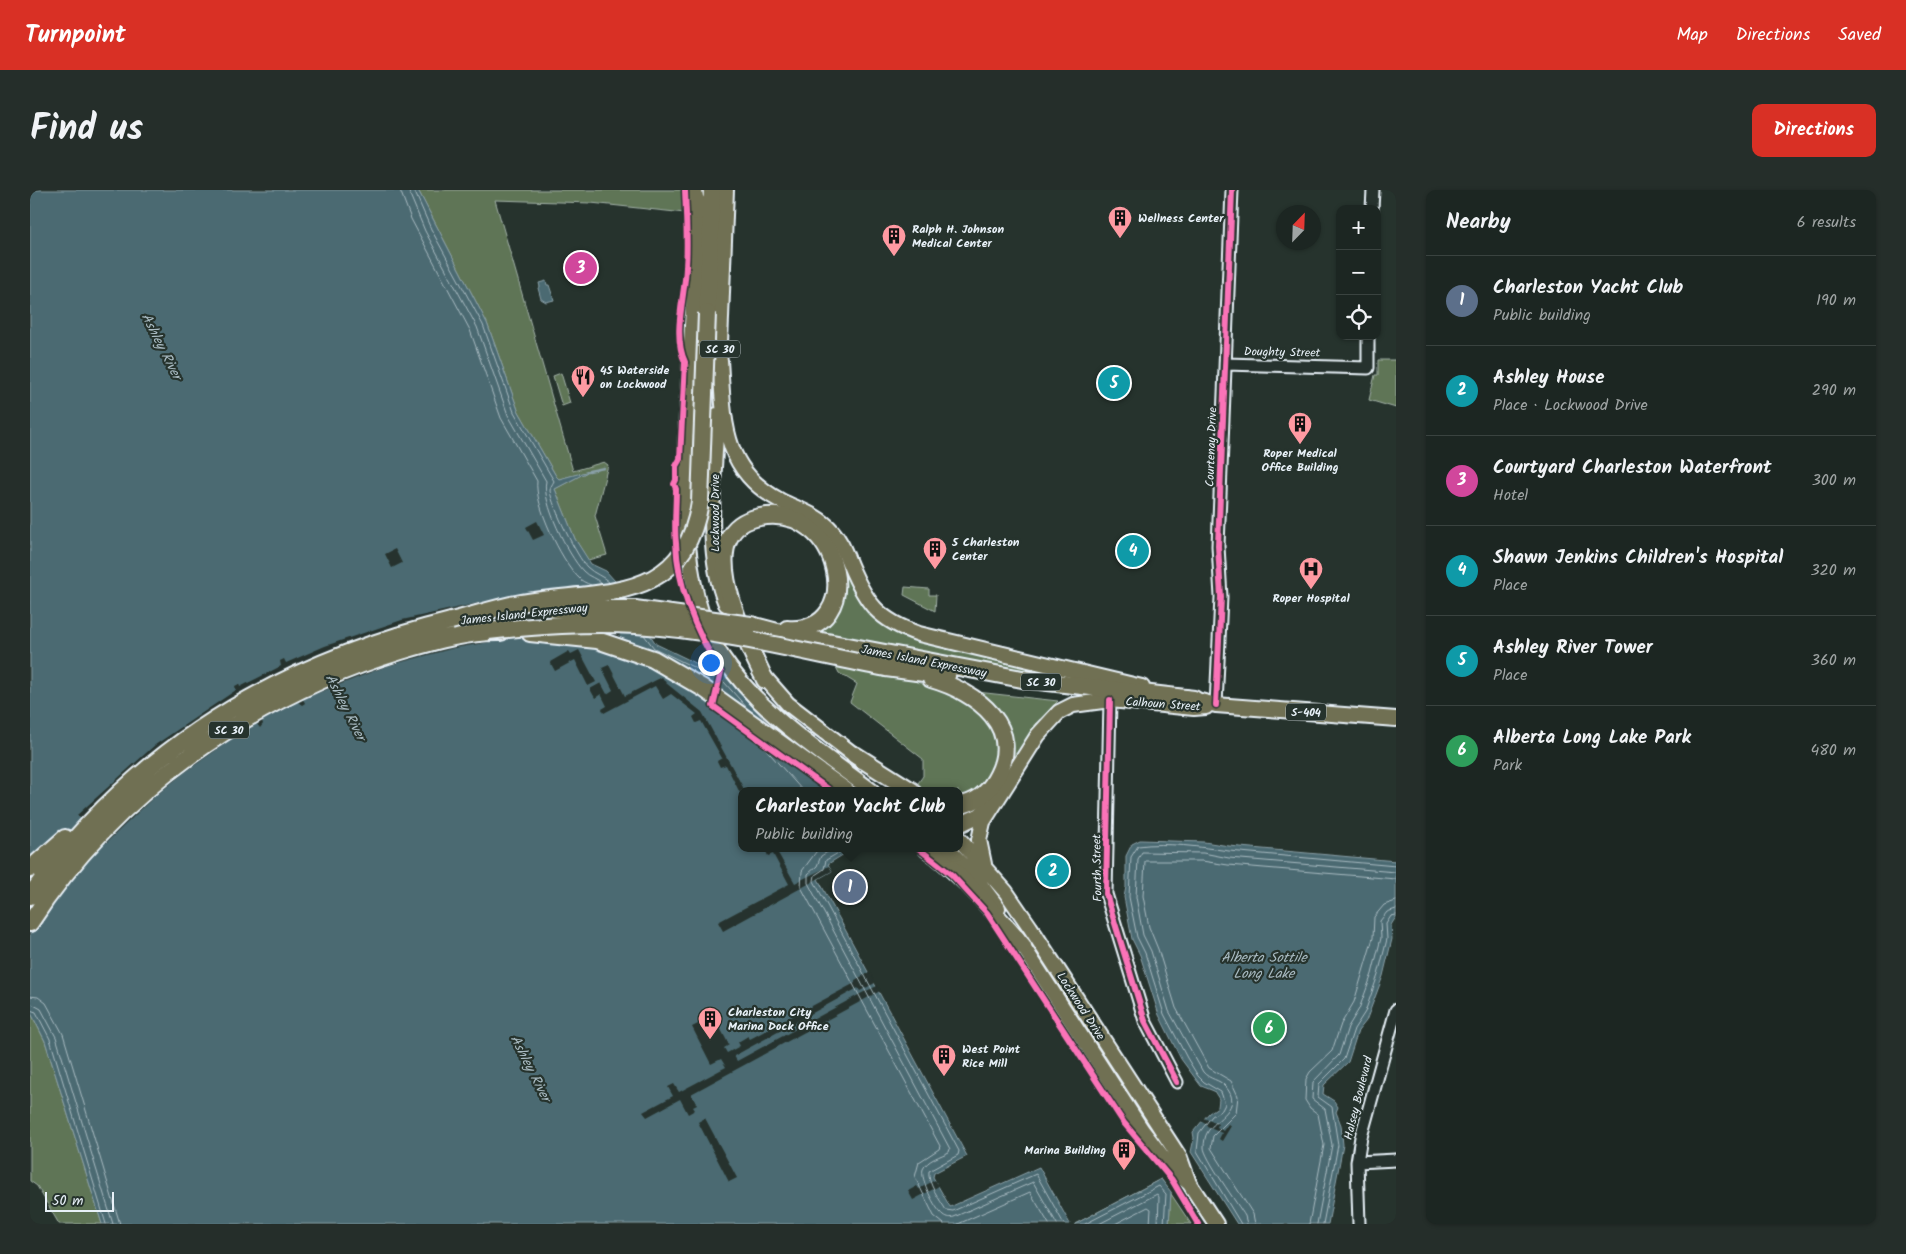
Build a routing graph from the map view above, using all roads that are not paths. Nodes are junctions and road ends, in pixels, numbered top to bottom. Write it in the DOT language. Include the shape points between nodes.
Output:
graph roads {
  1 [pos="694,190"];
  2 [pos="699,190"];
  3 [pos="712,190"];
  4 [pos="726,190"];
  5 [pos="1232,190"];
  6 [pos="1373,190"];
  7 [pos="1372,205"];
  8 [pos="697,212"];
  9 [pos="1368,340"];
  10 [pos="720,360"];
  11 [pos="1226,364"];
  12 [pos="451,621"];
  13 [pos="751,624"];
  14 [pos="488,631"];
  15 [pos="888,661"];
  16 [pos="902,670"];
  17 [pos="766,680"];
  18 [pos="1194,699"];
  19 [pos="1110,700"];
  20 [pos="1216,705"];
  21 [pos="1396,719"];
  22 [pos="855,755"];
  23 [pos="895,785"];
  24 [pos="840,787"];
  25 [pos="867,787"];
  26 [pos="124,788"];
  27 [pos="994,803"];
  28 [pos="963,804"];
  29 [pos="963,823"];
  30 [pos="963,844"];
  31 [pos="931,852"];
  32 [pos="951,852"];
  33 [pos="984,866"];
  34 [pos="30,869"];
  35 [pos="30,896"];
  36 [pos="30,923"];
  37 [pos="1023,946"];
  38 [pos="1396,1010"];
  39 [pos="1177,1082"];
  40 [pos="1396,1160"];
  41 [pos="1357,1162"];
  42 [pos="1189,1183"];
  43 [pos="1216,1224"];
  44 [pos="1359,1224"];
  1 -- 8 [label="highway"];
  2 -- 8 [label="main road, SC 30"];
  3 -- 12 [label="highway, SC 30, bridge" via="700,502 685,547 675,561 643,585 521,603"];
  4 -- 10 [label="main road, Lockwood Drive / SC 30"];
  5 -- 11 [label="street, Courtenay Drive"];
  6 -- 7 [label="street"];
  8 -- 25 [label="main road, SC 30, bridge" via="687,456 688,557 696,598 720,654 742,683 774,716"];
  9 -- 11 [label="street, Doughty Street" via="1368,368"];
  10 -- 17 [label="main road, Lockwood Drive / SC 30, bridge" via="713,509 713,540 720,591 746,652"];
  10 -- 18 [label="main road, Calhoun Street" via="724,427 738,462 764,490 813,515 833,532 842,544 866,600 884,617 919,634"];
  11 -- 20 [label="street, Courtenay Drive" via="1218,546 1221,597"];
  12 -- 13 [label="highway, James Island Expressway / SC 30, bridge" via="600,607 668,612"];
  12 -- 26 [label="highway, James Island Expressway / SC 30" via="354,650 292,676 205,725"];
  13 -- 15 [label="highway, James Island Expressway / SC 30"];
  13 -- 17 [label="highway, bridge" via="805,629 817,623 830,608 837,578 832,556 819,536 799,522 776,516 748,520 729,538 724,554 734,610"];
  14 -- 15 [label="highway, James Island Expressway / SC 30, bridge" via="570,624 637,625"];
  14 -- 24 [label="highway, bridge" via="589,638 653,659 703,688"];
  14 -- 36 [label="highway, James Island Expressway / SC 30" via="418,646 373,660 310,685 223,733 168,772 119,816 63,878"];
  15 -- 16 [label="highway, James Island Expressway / SC 30"];
  15 -- 18 [label="highway, James Island Expressway / SC 30"];
  16 -- 19 [label="highway, James Island Expressway / SC 30"];
  16 -- 28 [label="highway, SC 30" via="969,694 999,723 1006,744 1000,772 983,795"];
  17 -- 22 [label="main road, Lockwood Drive / SC 30" via="796,710"];
  18 -- 20 [label="main road, Calhoun Street / S-404"];
  19 -- 20 [label="main road, Calhoun Street / S-404" via="1194,708"];
  19 -- 27 [label="main road, Calhoun Street" via="1073,705 1059,712 1038,736"];
  19 -- 39 [label="street, Fourth Street" via="1106,894 1145,1021"];
  20 -- 21 [label="main road, Calhoun Street / S-404"];
  22 -- 23 [label="highway"];
  26 -- 34 [label="highway"];
  26 -- 35 [label="highway, James Island Expressway / SC 30" via="78,835"];
  27 -- 29 [label="main road"];
  27 -- 33 [label="main road, Calhoun Street" via="983,822 979,840"];
  30 -- 33 [label="main road, Lockwood Drive"];
  31 -- 37 [label="highway" via="963,878"];
  32 -- 37 [label="main road, Lockwood Drive" via="975,877"];
  33 -- 42 [label="main road, Lockwood Drive" via="1030,927 1180,1158"];
  37 -- 42 [label="main road, Lockwood Drive" via="1142,1130 1172,1168"];
  38 -- 41 [label="street, Halsey Boulevard" via="1364,1121"];
  40 -- 41 [label="street"];
  41 -- 44 [label="street, Halsey Boulevard"];
  42 -- 43 [label="main road, Lockwood Drive"];
}
